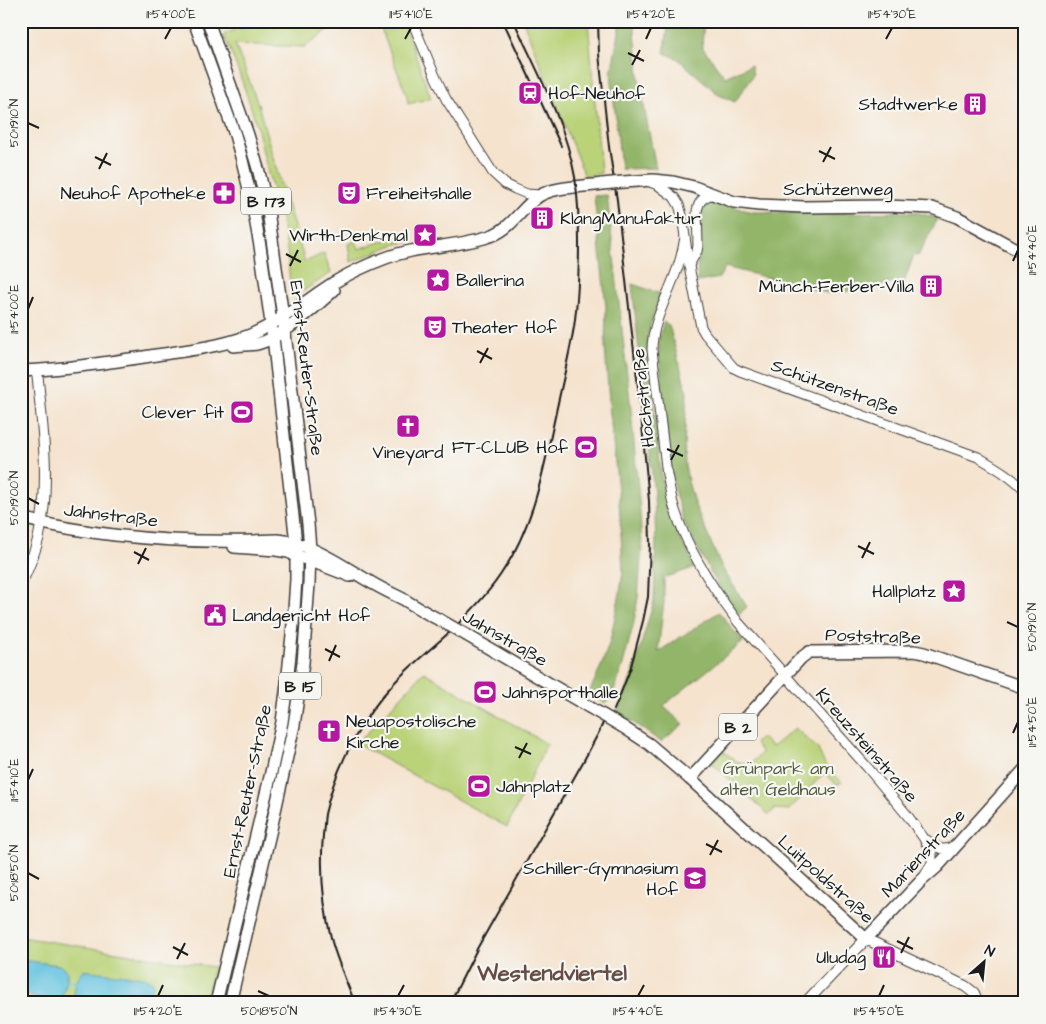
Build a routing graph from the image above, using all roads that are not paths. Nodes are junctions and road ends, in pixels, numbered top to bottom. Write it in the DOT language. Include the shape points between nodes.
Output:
graph roads {
  1 [pos="194,21"];
  2 [pos="208,21"];
  3 [pos="412,21"];
  4 [pos="645,180"];
  5 [pos="713,194"];
  6 [pos="540,195"];
  7 [pos="685,237"];
  8 [pos="1025,254"];
  9 [pos="689,266"];
  10 [pos="359,269"];
  11 [pos="283,317"];
  12 [pos="271,324"];
  13 [pos="285,330"];
  14 [pos="273,337"];
  15 [pos="194,349"];
  16 [pos="37,370"];
  17 [pos="21,371"];
  18 [pos="1025,491"];
  19 [pos="21,518"];
  20 [pos="41,523"];
  21 [pos="297,549"];
  22 [pos="310,555"];
  23 [pos="21,584"];
  24 [pos="785,675"];
  25 [pos="1025,688"];
  26 [pos="1025,769"];
  27 [pos="690,778"];
  28 [pos="923,837"];
  29 [pos="956,844"];
  30 [pos="945,850"];
  31 [pos="932,863"];
  32 [pos="922,880"];
  33 [pos="866,939"];
  34 [pos="977,1001"];
  35 [pos="216,1003"];
  36 [pos="230,1003"];
  37 [pos="806,1003"];
  1 -- 12 [label="main road, Ernst-Reuter-Straße / B 173" via="244,169 255,214"];
  2 -- 11 [label="main road, Ernst-Reuter-Straße / B 173" via="259,172 268,211"];
  3 -- 6 [label="street" via="446,99 493,173 515,189"];
  4 -- 5 [label="main road, Schützenweg" via="683,184"];
  4 -- 6 [label="main road, bridge" via="561,189"];
  4 -- 7 [label="street, Schützenstraße" via="674,197 682,214"];
  5 -- 8 [label="main road, Schützenweg" via="740,203 766,206 932,208 957,217"];
  5 -- 9 [label="street" via="701,200 698,206 698,246"];
  6 -- 10 [label="main road" via="511,224 497,233 401,253"];
  7 -- 9 [label="street, Schützenstraße"];
  7 -- 24 [label="street, Hochstraße" via="681,258 653,334 652,350 675,509 686,539 725,605"];
  9 -- 18 [label="street, Schützenstraße" via="701,327 734,368 978,457 998,468"];
  10 -- 11 [label="main road"];
  10 -- 13 [label="main road"];
  11 -- 12 [label="main road"];
  11 -- 13 [label="main road, Ernst-Reuter-Straße / B 173"];
  12 -- 14 [label="main road, Ernst-Reuter-Straße / B 173"];
  12 -- 15 [label="main road" via="241,339"];
  13 -- 14 [label="main road"];
  13 -- 22 [label="main road, Ernst-Reuter-Straße / B 173"];
  14 -- 15 [label="main road" via="257,344"];
  14 -- 21 [label="main road, Ernst-Reuter-Straße / B 173"];
  15 -- 16 [label="main road"];
  16 -- 17 [label="main road"];
  16 -- 20 [label="main road" via="45,452"];
  19 -- 20 [label="main road, Jahnstraße"];
  20 -- 21 [label="main road, Jahnstraße" via="90,532 198,542 278,540"];
  20 -- 23 [label="main road"];
  21 -- 22 [label="main road, Jahnstraße"];
  21 -- 35 [label="main road, Ernst-Reuter-Straße / B 15" via="292,643 282,722"];
  22 -- 27 [label="main road, Jahnstraße, bridge" via="335,561 589,707 649,744"];
  22 -- 36 [label="main road, Ernst-Reuter-Straße / B 15" via="304,654 294,724"];
  24 -- 25 [label="main road, Poststraße" via="809,652 907,651 924,653"];
  24 -- 27 [label="main road, B 2"];
  24 -- 28 [label="street, Kreuzsteinstraße" via="867,767"];
  26 -- 29 [label="main road, Marienstraße"];
  27 -- 33 [label="main road, Luitpoldstraße"];
  28 -- 30 [label="street, Kreuzsteinstraße"];
  28 -- 31 [label="street, Kreuzsteinstraße" via="932,854"];
  29 -- 30 [label="street"];
  29 -- 32 [label="main road, Marienstraße"];
  30 -- 31 [label="street"];
  31 -- 32 [label="street"];
  32 -- 33 [label="main road, Marienstraße"];
  33 -- 34 [label="main road, Luitpoldstraße" via="970,988"];
  33 -- 37 [label="main road, Marienstraße"];
}
